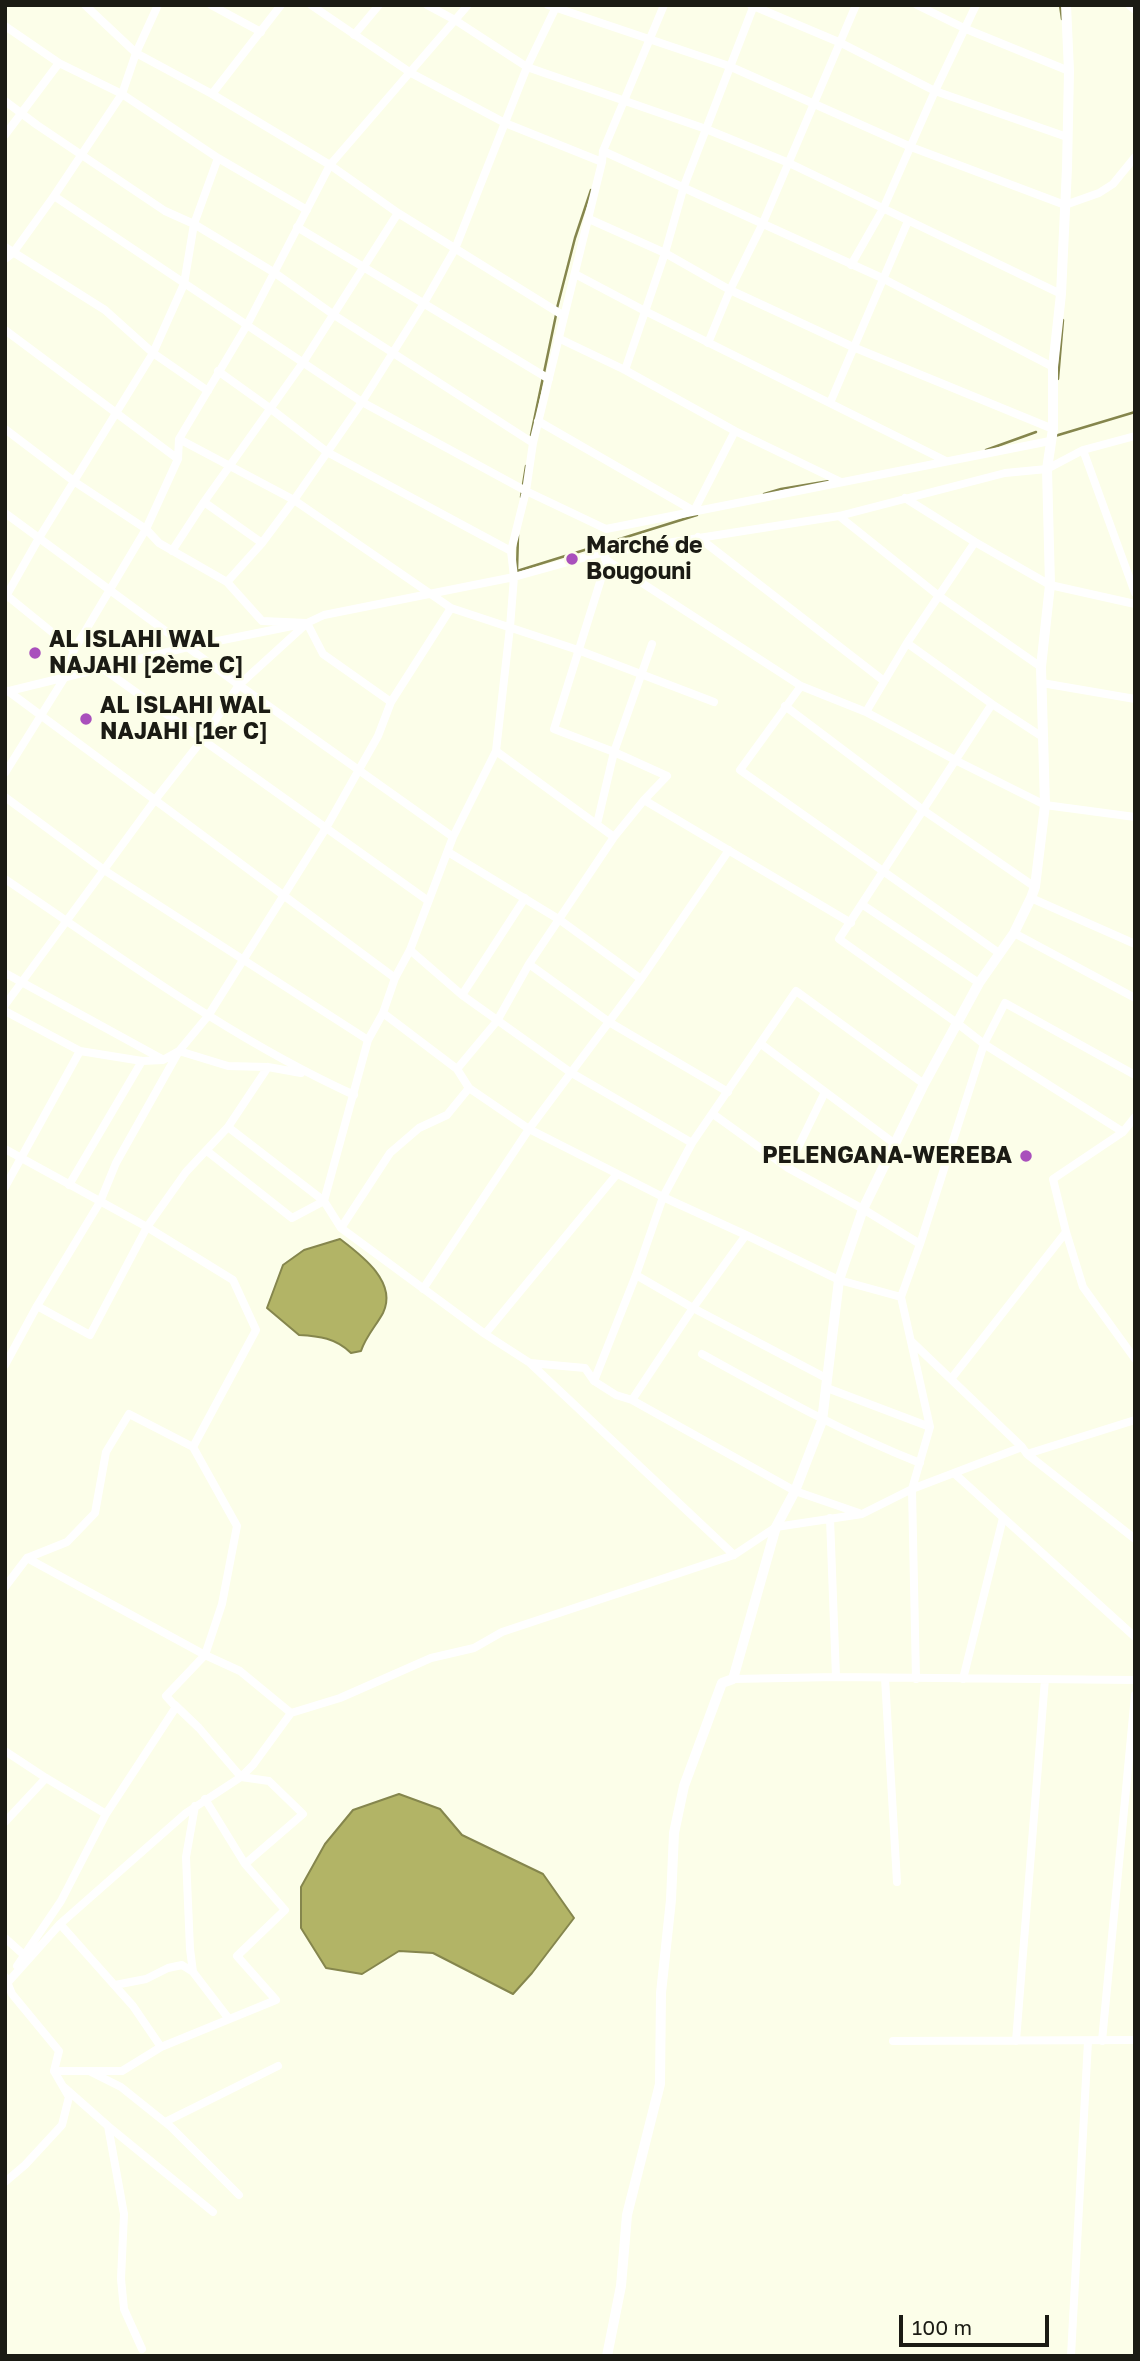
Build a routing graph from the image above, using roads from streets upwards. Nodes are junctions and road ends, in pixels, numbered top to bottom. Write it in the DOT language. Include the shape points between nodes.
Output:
graph roads {
  1 [pos="85,5"];
  2 [pos="158,5"];
  3 [pos="211,5"];
  4 [pos="281,5"];
  5 [pos="311,5"];
  6 [pos="379,5"];
  7 [pos="427,5"];
  8 [pos="468,5"];
  9 [pos="664,5"];
  10 [pos="856,5"];
  11 [pos="917,5"];
  12 [pos="976,5"];
  13 [pos="1066,5"];
  14 [pos="1129,5"];
  15 [pos="753,6"];
  16 [pos="551,7"];
  17 [pos="1135,9"];
  18 [pos="455,20"];
  19 [pos="5,26"];
  20 [pos="966,29"];
  21 [pos="261,32"];
  22 [pos="354,35"];
  23 [pos="650,40"];
  24 [pos="841,43"];
  25 [pos="136,52"];
  26 [pos="59,62"];
  27 [pos="729,66"];
  28 [pos="527,67"];
  29 [pos="1069,71"];
  30 [pos="411,73"];
  31 [pos="935,90"];
  32 [pos="122,94"];
  33 [pos="212,94"];
  34 [pos="625,100"];
  35 [pos="5,101"];
  36 [pos="814,104"];
  37 [pos="22,112"];
  38 [pos="505,123"];
  39 [pos="706,129"];
  40 [pos="5,135"];
  41 [pos="1067,137"];
  42 [pos="911,147"];
  43 [pos="603,151"];
  44 [pos="81,154"];
  45 [pos="1135,157"];
  46 [pos="218,158"];
  47 [pos="603,162"];
  48 [pos="789,163"];
  49 [pos="330,165"];
  50 [pos="684,186"];
  51 [pos="54,196"];
  52 [pos="1065,205"];
  53 [pos="883,209"];
  54 [pos="307,210"];
  55 [pos="398,213"];
  56 [pos="589,219"];
  57 [pos="908,221"];
  58 [pos="194,224"];
  59 [pos="762,225"];
  60 [pos="298,227"];
  61 [pos="455,249"];
  62 [pos="8,253"];
  63 [pos="665,253"];
  64 [pos="851,265"];
  65 [pos="364,267"];
  66 [pos="275,273"];
  67 [pos="575,274"];
  68 [pos="882,278"];
  69 [pos="184,284"];
  70 [pos="730,290"];
  71 [pos="1061,295"];
  72 [pos="424,303"];
  73 [pos="645,311"];
  74 [pos="334,315"];
  75 [pos="564,316"];
  76 [pos="247,325"];
  77 [pos="5,330"];
  78 [pos="558,338"];
  79 [pos="708,342"];
  80 [pos="853,348"];
  81 [pos="153,353"];
  82 [pos="394,353"];
  83 [pos="302,364"];
  84 [pos="1053,367"];
  85 [pos="625,370"];
  86 [pos="218,371"];
  87 [pos="549,379"];
  88 [pos="208,391"];
  89 [pos="362,402"];
  90 [pos="830,403"];
  91 [pos="271,409"];
  92 [pos="116,411"];
  93 [pos="538,421"];
  94 [pos="5,429"];
  95 [pos="1053,429"];
  96 [pos="735,431"];
  97 [pos="1132,438"];
  98 [pos="179,439"];
  99 [pos="1050,441"];
  100 [pos="533,443"];
  101 [pos="1083,450"];
  102 [pos="327,452"];
  103 [pos="178,459"];
  104 [pos="946,461"];
  105 [pos="230,466"];
  106 [pos="1047,469"];
  107 [pos="75,482"];
  108 [pos="841,482"];
  109 [pos="526,491"];
  110 [pos="905,498"];
  111 [pos="295,500"];
  112 [pos="204,502"];
  113 [pos="694,511"];
  114 [pos="5,513"];
  115 [pos="839,516"];
  116 [pos="146,529"];
  117 [pos="698,537"];
  118 [pos="39,538"];
  119 [pos="975,542"];
  120 [pos="262,543"];
  121 [pos="172,551"];
  122 [pos="511,551"];
  123 [pos="597,554"];
  124 [pos="607,561"];
  125 [pos="1131,570"];
  126 [pos="514,576"];
  127 [pos="227,582"];
  128 [pos="1050,585"];
  129 [pos="110,591"];
  130 [pos="1135,593"];
  131 [pos="430,594"];
  132 [pos="6,596"];
  133 [pos="939,596"];
  134 [pos="1135,604"];
  135 [pos="451,608"];
  136 [pos="307,623"];
  137 [pos="510,627"];
  138 [pos="907,643"];
  139 [pos="652,644"];
  140 [pos="188,647"];
  141 [pos="74,650"];
  142 [pos="578,650"];
  143 [pos="1041,667"];
  144 [pos="102,668"];
  145 [pos="643,673"];
  146 [pos="65,677"];
  147 [pos="884,681"];
  148 [pos="1042,684"];
  149 [pos="239,685"];
  150 [pos="801,686"];
  151 [pos="6,691"];
  152 [pos="1135,699"];
  153 [pos="391,702"];
  154 [pos="714,702"];
  155 [pos="992,704"];
  156 [pos="785,706"];
  157 [pos="866,712"];
  158 [pos="41,716"];
  159 [pos="1044,738"];
  160 [pos="202,740"];
  161 [pos="496,751"];
  162 [pos="614,752"];
  163 [pos="957,761"];
  164 [pos="360,771"];
  165 [pos="5,773"];
  166 [pos="5,797"];
  167 [pos="155,800"];
  168 [pos="644,800"];
  169 [pos="1045,805"];
  170 [pos="923,810"];
  171 [pos="1135,817"];
  172 [pos="597,824"];
  173 [pos="326,828"];
  174 [pos="453,837"];
  175 [pos="614,837"];
  176 [pos="729,850"];
  177 [pos="448,852"];
  178 [pos="104,870"];
  179 [pos="884,871"];
  180 [pos="5,880"];
  181 [pos="1035,887"];
  182 [pos="283,895"];
  183 [pos="525,898"];
  184 [pos="1031,898"];
  185 [pos="427,900"];
  186 [pos="863,905"];
  187 [pos="66,920"];
  188 [pos="560,920"];
  189 [pos="851,923"];
  190 [pos="1014,933"];
  191 [pos="1135,944"];
  192 [pos="410,950"];
  193 [pos="999,953"];
  194 [pos="243,958"];
  195 [pos="529,964"];
  196 [pos="5,973"];
  197 [pos="395,978"];
  198 [pos="641,979"];
  199 [pos="21,982"];
  200 [pos="979,983"];
  201 [pos="462,995"];
  202 [pos="1135,998"];
  203 [pos="5,1005"];
  204 [pos="5,1011"];
  205 [pos="383,1013"];
  206 [pos="208,1016"];
  207 [pos="497,1021"];
  208 [pos="609,1022"];
  209 [pos="957,1023"];
  210 [pos="368,1040"];
  211 [pos="761,1044"];
  212 [pos="984,1044"];
  213 [pos="80,1051"];
  214 [pos="178,1051"];
  215 [pos="163,1060"];
  216 [pos="142,1061"];
  217 [pos="268,1067"];
  218 [pos="457,1069"];
  219 [pos="570,1072"];
  220 [pos="307,1074"];
  221 [pos="1135,1075"];
  222 [pos="924,1084"];
  223 [pos="469,1088"];
  224 [pos="728,1092"];
  225 [pos="825,1092"];
  226 [pos="354,1095"];
  227 [pos="713,1114"];
  228 [pos="1135,1117"];
  229 [pos="228,1128"];
  230 [pos="530,1129"];
  231 [pos="1123,1132"];
  232 [pos="692,1143"];
  233 [pos="895,1144"];
  234 [pos="5,1149"];
  235 [pos="207,1151"];
  236 [pos="22,1158"];
  237 [pos="788,1168"];
  238 [pos="617,1174"];
  239 [pos="69,1185"];
  240 [pos="5,1187"];
  241 [pos="663,1197"];
  242 [pos="324,1201"];
  243 [pos="100,1202"];
  244 [pos="863,1209"];
  245 [pos="147,1227"];
  246 [pos="341,1228"];
  247 [pos="1066,1232"];
  248 [pos="746,1234"];
  249 [pos="920,1244"];
  250 [pos="636,1275"];
  251 [pos="839,1280"];
  252 [pos="423,1289"];
  253 [pos="901,1297"];
  254 [pos="37,1306"];
  255 [pos="694,1308"];
  256 [pos="485,1334"];
  257 [pos="910,1340"];
  258 [pos="702,1354"];
  259 [pos="1135,1359"];
  260 [pos="530,1363"];
  261 [pos="5,1365"];
  262 [pos="951,1379"];
  263 [pos="594,1381"];
  264 [pos="826,1383"];
  265 [pos="632,1400"];
  266 [pos="1135,1420"];
  267 [pos="822,1421"];
  268 [pos="930,1427"];
  269 [pos="193,1447"];
  270 [pos="1025,1451"];
  271 [pos="920,1463"];
  272 [pos="955,1474"];
  273 [pos="912,1489"];
  274 [pos="796,1491"];
  275 [pos="862,1514"];
  276 [pos="830,1518"];
  277 [pos="1003,1518"];
  278 [pos="776,1527"];
  279 [pos="1135,1539"];
  280 [pos="734,1555"];
  281 [pos="27,1558"];
  282 [pos="5,1587"];
  283 [pos="1135,1637"];
  284 [pos="205,1655"];
  285 [pos="836,1677"];
  286 [pos="886,1678"];
  287 [pos="733,1679"];
  288 [pos="916,1679"];
  289 [pos="963,1679"];
  290 [pos="1045,1679"];
  291 [pos="1135,1680"];
  292 [pos="1135,1695"];
  293 [pos="166,1696"];
  294 [pos="291,1713"];
  295 [pos="5,1751"];
  296 [pos="241,1777"];
  297 [pos="46,1778"];
  298 [pos="205,1799"];
  299 [pos="195,1806"];
  300 [pos="106,1814"];
  301 [pos="5,1822"];
  302 [pos="245,1864"];
  303 [pos="897,1882"];
  304 [pos="60,1924"];
  305 [pos="5,1938"];
  306 [pos="24,1955"];
  307 [pos="193,1972"];
  308 [pos="6,1979"];
  309 [pos="115,1985"];
  310 [pos="229,2019"];
  311 [pos="1135,2040"];
  312 [pos="893,2041"];
  313 [pos="1016,2041"];
  314 [pos="1088,2041"];
  315 [pos="1102,2041"];
  316 [pos="161,2047"];
  317 [pos="278,2066"];
  318 [pos="54,2071"];
  319 [pos="89,2071"];
  320 [pos="65,2088"];
  321 [pos="165,2122"];
  322 [pos="108,2126"];
  323 [pos="5,2182"];
  324 [pos="239,2194"];
  325 [pos="213,2212"];
  326 [pos="142,2349"];
  327 [pos="607,2356"];
  328 [pos="1071,2356"];
  1 -- 25 [label="street"];
  2 -- 25 [label="street"];
  3 -- 21 [label="street"];
  4 -- 21 [label="street"];
  5 -- 22 [label="street"];
  6 -- 22 [label="street"];
  7 -- 18 [label="street"];
  8 -- 18 [label="street"];
  9 -- 23 [label="street"];
  10 -- 24 [label="street"];
  11 -- 20 [label="street"];
  12 -- 20 [label="street"];
  13 -- 29 [label="street"];
  14 -- 17 [label="street"];
  15 -- 24 [label="street"];
  15 -- 27 [label="street"];
  16 -- 23 [label="street"];
  16 -- 28 [label="street"];
  18 -- 28 [label="street"];
  18 -- 30 [label="street"];
  19 -- 26 [label="street"];
  20 -- 29 [label="street"];
  20 -- 31 [label="street"];
  21 -- 33 [label="street"];
  22 -- 30 [label="street"];
  23 -- 27 [label="street"];
  23 -- 34 [label="street"];
  24 -- 31 [label="street"];
  24 -- 36 [label="street"];
  25 -- 32 [label="street"];
  25 -- 33 [label="street"];
  26 -- 32 [label="street"];
  26 -- 37 [label="street"];
  27 -- 36 [label="street"];
  27 -- 39 [label="street"];
  28 -- 34 [label="street"];
  28 -- 38 [label="street"];
  29 -- 41 [label="street"];
  30 -- 38 [label="street"];
  30 -- 49 [label="street"];
  31 -- 41 [label="street"];
  31 -- 42 [label="street"];
  32 -- 44 [label="street"];
  32 -- 46 [label="street"];
  33 -- 49 [label="street"];
  34 -- 39 [label="street"];
  34 -- 43 [label="street"];
  35 -- 37 [label="street"];
  36 -- 42 [label="street"];
  36 -- 48 [label="street"];
  37 -- 40 [label="street"];
  37 -- 44 [label="street"];
  38 -- 47 [label="street"];
  38 -- 61 [label="street"];
  39 -- 48 [label="street"];
  39 -- 50 [label="street"];
  41 -- 52 [label="street"];
  42 -- 52 [label="street"];
  42 -- 53 [label="street"];
  43 -- 47 [label="street"];
  43 -- 50 [label="street"];
  44 -- 51 [label="street"];
  44 -- 58 [label="street" via="165,211"];
  45 -- 52 [label="street" via="1113,184"];
  46 -- 54 [label="street"];
  46 -- 58 [label="street"];
  47 -- 56 [label="street"];
  48 -- 53 [label="street"];
  48 -- 59 [label="street"];
  49 -- 54 [label="street"];
  49 -- 55 [label="street"];
  50 -- 59 [label="street"];
  50 -- 63 [label="street"];
  51 -- 62 [label="street"];
  51 -- 69 [label="street"];
  52 -- 71 [label="street"];
  53 -- 57 [label="street"];
  53 -- 64 [label="street"];
  54 -- 60 [label="street"];
  55 -- 61 [label="street"];
  55 -- 65 [label="street"];
  56 -- 63 [label="street"];
  56 -- 67 [label="street"];
  57 -- 68 [label="street"];
  57 -- 71 [label="street"];
  58 -- 66 [label="street"];
  58 -- 69 [label="street"];
  59 -- 64 [label="street"];
  59 -- 70 [label="street"];
  60 -- 65 [label="street"];
  60 -- 66 [label="street"];
  61 -- 72 [label="street"];
  61 -- 75 [label="street"];
  62 -- 81 [label="street" via="44,270 105,310"];
  63 -- 70 [label="street"];
  63 -- 73 [label="street"];
  64 -- 68 [label="street"];
  65 -- 72 [label="street"];
  65 -- 74 [label="street"];
  66 -- 74 [label="street"];
  66 -- 76 [label="street"];
  67 -- 73 [label="street"];
  67 -- 75 [label="street"];
  68 -- 80 [label="street"];
  68 -- 84 [label="street"];
  69 -- 76 [label="street"];
  69 -- 81 [label="street"];
  70 -- 79 [label="street"];
  70 -- 80 [label="street"];
  71 -- 84 [label="street"];
  72 -- 82 [label="street"];
  72 -- 87 [label="street"];
  73 -- 79 [label="street"];
  73 -- 85 [label="street"];
  74 -- 82 [label="street"];
  74 -- 83 [label="street"];
  75 -- 78 [label="street"];
  76 -- 83 [label="street"];
  76 -- 86 [label="street"];
  77 -- 92 [label="street"];
  78 -- 85 [label="street"];
  78 -- 87 [label="street"];
  79 -- 90 [label="street"];
  80 -- 90 [label="street"];
  80 -- 95 [label="street"];
  81 -- 88 [label="street"];
  81 -- 92 [label="street"];
  82 -- 89 [label="street"];
  82 -- 100 [label="street"];
  83 -- 89 [label="street"];
  83 -- 91 [label="street"];
  84 -- 95 [label="street"];
  85 -- 96 [label="street"];
  86 -- 88 [label="street"];
  86 -- 91 [label="street"];
  87 -- 93 [label="street"];
  88 -- 98 [label="street"];
  89 -- 102 [label="street"];
  89 -- 109 [label="street"];
  90 -- 104 [label="street"];
  91 -- 102 [label="street"];
  91 -- 105 [label="street"];
  92 -- 103 [label="street"];
  92 -- 107 [label="street"];
  93 -- 100 [label="street"];
  93 -- 113 [label="street"];
  94 -- 107 [label="street"];
  95 -- 99 [label="street"];
  96 -- 108 [label="street"];
  96 -- 113 [label="street"];
  97 -- 101 [label="street"];
  98 -- 103 [label="street"];
  98 -- 105 [label="street"];
  99 -- 104 [label="street"];
  99 -- 106 [label="street"];
  100 -- 109 [label="street"];
  101 -- 106 [label="street"];
  101 -- 125 [label="street"];
  102 -- 111 [label="street"];
  102 -- 122 [label="street"];
  103 -- 116 [label="street"];
  104 -- 108 [label="street"];
  105 -- 111 [label="street"];
  105 -- 112 [label="street"];
  106 -- 110 [label="street" via="1005,473"];
  106 -- 128 [label="street"];
  107 -- 116 [label="street"];
  107 -- 118 [label="street"];
  108 -- 113 [label="street"];
  109 -- 113 [label="street" via="606,529"];
  109 -- 122 [label="street"];
  110 -- 115 [label="street"];
  110 -- 119 [label="street"];
  111 -- 120 [label="street"];
  111 -- 131 [label="street"];
  112 -- 120 [label="street"];
  112 -- 121 [label="street"];
  114 -- 118 [label="street"];
  115 -- 117 [label="street"];
  115 -- 133 [label="street"];
  116 -- 121 [label="street"];
  116 -- 129 [label="street"];
  117 -- 123 [label="street"];
  117 -- 147 [label="street"];
  118 -- 129 [label="street"];
  118 -- 132 [label="street"];
  119 -- 128 [label="street"];
  119 -- 133 [label="street"];
  120 -- 127 [label="street"];
  121 -- 127 [label="street"];
  122 -- 126 [label="street"];
  123 -- 124 [label="street"];
  123 -- 126 [label="street"];
  124 -- 142 [label="street"];
  124 -- 150 [label="street"];
  125 -- 130 [label="street"];
  126 -- 131 [label="street"];
  126 -- 137 [label="street"];
  127 -- 136 [label="street" via="262,621"];
  128 -- 134 [label="street"];
  128 -- 143 [label="street"];
  129 -- 140 [label="street"];
  129 -- 141 [label="street"];
  131 -- 135 [label="street"];
  131 -- 136 [label="street" via="324,615"];
  132 -- 141 [label="street"];
  133 -- 138 [label="street"];
  133 -- 143 [label="street"];
  135 -- 137 [label="street"];
  135 -- 153 [label="street"];
  136 -- 140 [label="street"];
  136 -- 149 [label="street"];
  136 -- 153 [label="street" via="323,654"];
  137 -- 142 [label="street"];
  137 -- 161 [label="street"];
  138 -- 147 [label="street"];
  138 -- 155 [label="street"];
  139 -- 145 [label="street"];
  140 -- 144 [label="street"];
  140 -- 149 [label="street"];
  141 -- 146 [label="street"];
  142 -- 145 [label="street"];
  142 -- 162 [label="street" via="554,729"];
  143 -- 148 [label="street"];
  144 -- 146 [label="street"];
  144 -- 160 [label="street"];
  145 -- 154 [label="street"];
  145 -- 162 [label="street"];
  146 -- 151 [label="street"];
  146 -- 158 [label="street"];
  147 -- 157 [label="street"];
  148 -- 152 [label="street"];
  148 -- 159 [label="street"];
  149 -- 160 [label="street"];
  149 -- 164 [label="street"];
  150 -- 156 [label="street"];
  150 -- 157 [label="street"];
  151 -- 158 [label="street"];
  153 -- 164 [label="street"];
  155 -- 159 [label="street"];
  155 -- 163 [label="street"];
  156 -- 170 [label="street"];
  156 -- 179 [label="street" via="740,770"];
  157 -- 163 [label="street"];
  158 -- 165 [label="street"];
  158 -- 167 [label="street"];
  159 -- 169 [label="street"];
  160 -- 167 [label="street"];
  160 -- 173 [label="street"];
  161 -- 172 [label="street"];
  161 -- 174 [label="street"];
  162 -- 168 [label="street" via="667,776"];
  162 -- 172 [label="street"];
  163 -- 169 [label="street"];
  163 -- 170 [label="street"];
  164 -- 173 [label="street"];
  164 -- 174 [label="street"];
  166 -- 178 [label="street"];
  167 -- 178 [label="street"];
  167 -- 182 [label="street"];
  168 -- 175 [label="street"];
  168 -- 176 [label="street"];
  169 -- 171 [label="street"];
  169 -- 181 [label="street"];
  170 -- 179 [label="street"];
  170 -- 181 [label="street"];
  172 -- 175 [label="street"];
  173 -- 182 [label="street"];
  173 -- 185 [label="street"];
  174 -- 177 [label="street"];
  175 -- 188 [label="street"];
  176 -- 189 [label="street"];
  176 -- 198 [label="street"];
  177 -- 183 [label="street"];
  177 -- 185 [label="street"];
  178 -- 187 [label="street"];
  178 -- 194 [label="street"];
  179 -- 186 [label="street"];
  179 -- 193 [label="street"];
  180 -- 187 [label="street"];
  181 -- 184 [label="street"];
  182 -- 194 [label="street"];
  182 -- 197 [label="street"];
  183 -- 188 [label="street"];
  183 -- 201 [label="street"];
  184 -- 190 [label="street"];
  184 -- 191 [label="street"];
  185 -- 192 [label="street"];
  186 -- 189 [label="street"];
  186 -- 200 [label="street"];
  187 -- 199 [label="street"];
  187 -- 206 [label="street"];
  188 -- 195 [label="street"];
  188 -- 198 [label="street"];
  189 -- 209 [label="street" via="839,939"];
  190 -- 193 [label="street"];
  190 -- 202 [label="street"];
  192 -- 197 [label="street"];
  192 -- 201 [label="street"];
  193 -- 200 [label="street"];
  194 -- 206 [label="street"];
  194 -- 210 [label="street"];
  195 -- 207 [label="street"];
  195 -- 208 [label="street"];
  196 -- 199 [label="street"];
  197 -- 205 [label="street"];
  198 -- 208 [label="street"];
  199 -- 203 [label="street"];
  199 -- 215 [label="street"];
  200 -- 209 [label="street"];
  201 -- 207 [label="street"];
  204 -- 213 [label="street"];
  205 -- 210 [label="street"];
  205 -- 218 [label="street"];
  206 -- 214 [label="street"];
  206 -- 220 [label="street"];
  207 -- 218 [label="street"];
  207 -- 219 [label="street"];
  208 -- 219 [label="street"];
  208 -- 224 [label="street"];
  209 -- 212 [label="street"];
  209 -- 222 [label="street"];
  210 -- 226 [label="street"];
  211 -- 222 [label="street" via="796,991"];
  211 -- 224 [label="street"];
  211 -- 225 [label="street"];
  212 -- 221 [label="street" via="1005,1003"];
  212 -- 231 [label="street"];
  212 -- 249 [label="street"];
  213 -- 216 [label="street"];
  213 -- 236 [label="street"];
  214 -- 215 [label="street"];
  214 -- 217 [label="street" via="228,1066"];
  214 -- 243 [label="street" via="116,1163"];
  215 -- 216 [label="street"];
  216 -- 239 [label="street"];
  217 -- 220 [label="street"];
  217 -- 229 [label="street"];
  218 -- 223 [label="street"];
  219 -- 230 [label="street"];
  219 -- 232 [label="street"];
  220 -- 226 [label="street"];
  222 -- 233 [label="street"];
  223 -- 230 [label="street"];
  223 -- 246 [label="street" via="447,1115 419,1128 390,1153"];
  224 -- 227 [label="street"];
  225 -- 233 [label="street"];
  225 -- 237 [label="street"];
  226 -- 242 [label="street"];
  227 -- 232 [label="street"];
  227 -- 237 [label="street"];
  228 -- 231 [label="street"];
  229 -- 235 [label="street"];
  229 -- 242 [label="street"];
  230 -- 238 [label="street"];
  230 -- 252 [label="street"];
  231 -- 247 [label="street" via="1053,1179"];
  232 -- 241 [label="street"];
  233 -- 244 [label="street"];
  234 -- 236 [label="street"];
  235 -- 242 [label="street" via="292,1218"];
  235 -- 245 [label="street"];
  236 -- 239 [label="street"];
  236 -- 240 [label="street"];
  237 -- 244 [label="street"];
  238 -- 241 [label="street"];
  238 -- 256 [label="street"];
  239 -- 243 [label="street"];
  241 -- 248 [label="street"];
  241 -- 250 [label="street"];
  242 -- 246 [label="street"];
  243 -- 245 [label="street"];
  243 -- 254 [label="street"];
  244 -- 249 [label="street"];
  244 -- 251 [label="street"];
  245 -- 254 [label="street" via="90,1335"];
  245 -- 269 [label="street" via="233,1280 256,1330"];
  246 -- 252 [label="street"];
  247 -- 259 [label="street" via="1083,1287"];
  247 -- 262 [label="street"];
  248 -- 251 [label="street"];
  248 -- 255 [label="street"];
  249 -- 253 [label="street"];
  250 -- 255 [label="street"];
  250 -- 263 [label="street"];
  251 -- 253 [label="street"];
  251 -- 264 [label="street"];
  252 -- 256 [label="street"];
  253 -- 257 [label="street"];
  254 -- 261 [label="street"];
  255 -- 264 [label="street"];
  255 -- 265 [label="street"];
  256 -- 260 [label="street"];
  257 -- 262 [label="street"];
  257 -- 268 [label="street"];
  258 -- 267 [label="street"];
  260 -- 263 [label="street" via="585,1368"];
  260 -- 280 [label="street"];
  262 -- 270 [label="street"];
  263 -- 265 [label="street"];
  264 -- 267 [label="street"];
  264 -- 268 [label="street"];
  265 -- 274 [label="street"];
  266 -- 270 [label="street"];
  267 -- 271 [label="street"];
  267 -- 274 [label="street"];
  268 -- 271 [label="street"];
  269 -- 281 [label="street" via="129,1414 106,1452 95,1513 67,1542"];
  269 -- 284 [label="street" via="237,1526 222,1604"];
  270 -- 272 [label="street"];
  270 -- 279 [label="street"];
  271 -- 273 [label="street"];
  272 -- 273 [label="street"];
  272 -- 277 [label="street"];
  273 -- 275 [label="street"];
  273 -- 288 [label="street"];
  274 -- 275 [label="street"];
  274 -- 278 [label="street"];
  275 -- 276 [label="street"];
  276 -- 278 [label="street"];
  276 -- 285 [label="street"];
  277 -- 283 [label="street"];
  277 -- 289 [label="street"];
  278 -- 280 [label="street"];
  278 -- 287 [label="street"];
  280 -- 294 [label="street" via="502,1632 474,1648 431,1658 340,1698"];
  281 -- 282 [label="street"];
  281 -- 284 [label="street"];
  284 -- 293 [label="street"];
  284 -- 294 [label="street" via="240,1671"];
  285 -- 286 [label="street"];
  285 -- 287 [label="street"];
  286 -- 288 [label="street"];
  286 -- 303 [label="street"];
  287 -- 327 [label="street" via="722,1683 699,1741 674,1833 661,1993 660,2084 627,2215 621,2286"];
  288 -- 289 [label="street"];
  289 -- 290 [label="street"];
  290 -- 291 [label="street"];
  290 -- 313 [label="street"];
  292 -- 315 [label="street"];
  293 -- 296 [label="street"];
  293 -- 300 [label="street" via="176,1707"];
  294 -- 296 [label="street"];
  295 -- 297 [label="street"];
  296 -- 298 [label="street"];
  296 -- 302 [label="street" via="269,1781 303,1814"];
  297 -- 300 [label="street"];
  297 -- 301 [label="street"];
  298 -- 299 [label="street"];
  298 -- 302 [label="street"];
  299 -- 304 [label="street"];
  299 -- 307 [label="street" via="186,1857"];
  300 -- 306 [label="street" via="61,1901"];
  302 -- 310 [label="street" via="285,1910 237,1956 276,2000"];
  304 -- 308 [label="street"];
  304 -- 309 [label="street"];
  305 -- 306 [label="street"];
  306 -- 308 [label="street"];
  307 -- 309 [label="street" via="182,1965"];
  307 -- 310 [label="street"];
  308 -- 318 [label="street" via="12,1994 59,2051"];
  309 -- 316 [label="street"];
  310 -- 316 [label="street"];
  311 -- 315 [label="street"];
  312 -- 313 [label="street"];
  313 -- 314 [label="street"];
  314 -- 315 [label="street"];
  314 -- 328 [label="street"];
  316 -- 319 [label="street" via="122,2071"];
  317 -- 321 [label="street"];
  318 -- 319 [label="street"];
  318 -- 320 [label="street"];
  319 -- 321 [label="street" via="121,2087"];
  320 -- 322 [label="street"];
  320 -- 323 [label="street" via="69,2097 62,2125"];
  321 -- 324 [label="street"];
  322 -- 325 [label="street"];
  322 -- 326 [label="street" via="124,2214 124,2309"];
}
